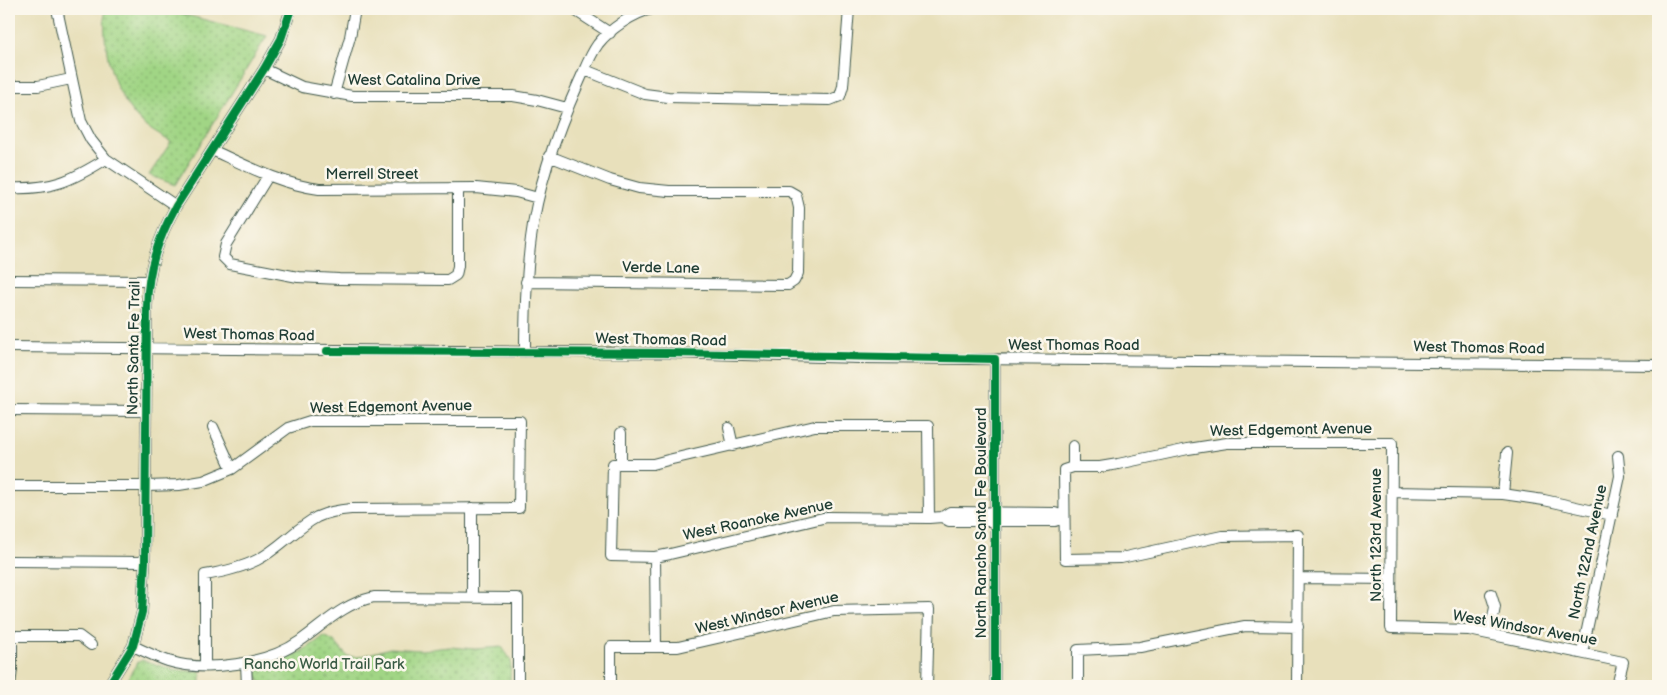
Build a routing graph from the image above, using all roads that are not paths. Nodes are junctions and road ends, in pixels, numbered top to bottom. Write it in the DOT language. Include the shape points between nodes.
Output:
graph roads {
  1 [pos="57,9"];
  2 [pos="291,9"];
  3 [pos="355,9"];
  4 [pos="573,9"];
  5 [pos="652,9"];
  6 [pos="849,9"];
  7 [pos="610,33"];
  8 [pos="264,69"];
  9 [pos="585,70"];
  10 [pos="71,79"];
  11 [pos="9,86"];
  12 [pos="334,94"];
  13 [pos="567,108"];
  14 [pos="212,150"];
  15 [pos="550,156"];
  16 [pos="106,159"];
  17 [pos="268,176"];
  18 [pos="9,188"];
  19 [pos="458,188"];
  20 [pos="538,198"];
  21 [pos="176,206"];
  22 [pos="9,280"];
  23 [pos="148,281"];
  24 [pos="526,282"];
  25 [pos="9,347"];
  26 [pos="147,349"];
  27 [pos="525,352"];
  28 [pos="995,360"];
  29 [pos="1658,365"];
  30 [pos="9,410"];
  31 [pos="146,411"];
  32 [pos="213,427"];
  33 [pos="729,428"];
  34 [pos="621,433"];
  35 [pos="1392,443"];
  36 [pos="733,446"];
  37 [pos="1073,446"];
  38 [pos="1507,452"];
  39 [pos="1618,456"];
  40 [pos="621,464"];
  41 [pos="1073,467"];
  42 [pos="232,469"];
  43 [pos="9,486"];
  44 [pos="146,486"];
  45 [pos="1392,492"];
  46 [pos="1503,494"];
  47 [pos="472,508"];
  48 [pos="1612,515"];
  49 [pos="995,517"];
  50 [pos="1064,517"];
  51 [pos="929,518"];
  52 [pos="655,557"];
  53 [pos="9,561"];
  54 [pos="145,562"];
  55 [pos="1298,578"];
  56 [pos="1391,579"];
  57 [pos="1491,594"];
  58 [pos="472,597"];
  59 [pos="1298,627"];
  60 [pos="1391,628"];
  61 [pos="1490,634"];
  62 [pos="10,636"];
  63 [pos="91,645"];
  64 [pos="133,646"];
  65 [pos="656,647"];
  66 [pos="1582,653"];
  67 [pos="246,663"];
  68 [pos="204,665"];
  69 [pos="10,686"];
  70 [pos="108,686"];
  71 [pos="248,686"];
  72 [pos="518,686"];
  73 [pos="611,686"];
  74 [pos="928,686"];
  75 [pos="995,686"];
  76 [pos="1078,686"];
  77 [pos="1297,686"];
  78 [pos="1617,686"];
  1 -- 10 [label="street"];
  2 -- 8 [label="street, North Santa Fe Trail" via="281,38"];
  3 -- 12 [label="street"];
  4 -- 7 [label="street"];
  5 -- 7 [label="street" via="627,19"];
  6 -- 9 [label="street" via="840,96 830,100 668,97 645,94"];
  7 -- 9 [label="street" via="598,44"];
  8 -- 12 [label="street, West Catalina Drive" via="302,87"];
  8 -- 14 [label="street, North Santa Fe Trail"];
  9 -- 13 [label="street"];
  10 -- 11 [label="street" via="38,86"];
  10 -- 16 [label="street" via="81,121"];
  12 -- 13 [label="street, West Catalina Drive" via="513,96"];
  13 -- 15 [label="street"];
  14 -- 17 [label="street, Merrell Street"];
  14 -- 21 [label="street, North Santa Fe Trail"];
  15 -- 20 [label="street"];
  15 -- 24 [label="street, Verde Lane" via="639,188 789,191 796,195 800,208 798,274 788,285"];
  16 -- 18 [label="street" via="59,184"];
  16 -- 21 [label="street"];
  17 -- 19 [label="street, Merrell Street" via="319,189"];
  17 -- 19 [label="street" via="226,244 223,257 230,264 298,277 448,280 456,275 458,266"];
  19 -- 20 [label="street, Merrell Street" via="498,190"];
  20 -- 24 [label="street"];
  21 -- 23 [label="street, North Santa Fe Trail" via="159,243"];
  22 -- 23 [label="street"];
  23 -- 26 [label="street, North Santa Fe Trail"];
  24 -- 27 [label="street"];
  25 -- 26 [label="street, West Thomas Road"];
  26 -- 27 [label="street, West Thomas Road"];
  26 -- 31 [label="street, North Santa Fe Trail"];
  27 -- 28 [label="street, West Thomas Road"];
  28 -- 29 [label="street, West Thomas Road"];
  28 -- 49 [label="street, North Rancho Santa Fe Boulevard"];
  30 -- 31 [label="street"];
  31 -- 44 [label="street, North Santa Fe Trail"];
  32 -- 42 [label="street"];
  33 -- 36 [label="street"];
  34 -- 40 [label="street"];
  35 -- 41 [label="street, West Edgemont Avenue" via="1227,443 1100,467"];
  35 -- 45 [label="street, North 123rd Avenue"];
  36 -- 40 [label="street" via="653,464"];
  36 -- 51 [label="street" via="820,425 928,426"];
  37 -- 41 [label="street"];
  38 -- 46 [label="street"];
  39 -- 48 [label="street, North 122nd Avenue" via="1620,476"];
  40 -- 52 [label="street, West Roanoke Avenue" via="613,464 612,556"];
  41 -- 50 [label="street" via="1064,470"];
  42 -- 44 [label="street, West Edgemont Avenue" via="203,481"];
  42 -- 47 [label="street, West Edgemont Avenue" via="288,428 310,421 520,421 520,508"];
  43 -- 44 [label="street, West Edgemont Avenue"];
  44 -- 54 [label="street, North Santa Fe Trail"];
  45 -- 46 [label="street"];
  45 -- 56 [label="street, North 123rd Avenue"];
  46 -- 48 [label="street"];
  47 -- 58 [label="street"];
  47 -- 68 [label="street" via="336,510 318,517 257,561 205,575"];
  48 -- 66 [label="street, North 122nd Avenue"];
  49 -- 50 [label="street, West Roanoke Avenue" via="1055,513"];
  49 -- 51 [label="street, West Roanoke Avenue" via="950,512 942,517"];
  49 -- 75 [label="street, North Rancho Santa Fe Boulevard"];
  50 -- 55 [label="street" via="1065,559 1121,558 1231,535 1298,535"];
  51 -- 52 [label="street, West Roanoke Avenue" via="827,518"];
  52 -- 65 [label="street"];
  53 -- 54 [label="street"];
  54 -- 64 [label="street, North Santa Fe Trail" via="142,612"];
  55 -- 56 [label="street"];
  55 -- 59 [label="street"];
  56 -- 60 [label="street, North 123rd Avenue"];
  57 -- 61 [label="street" via="1495,607"];
  58 -- 67 [label="street" via="374,597 357,601 298,643"];
  58 -- 72 [label="street" via="518,598"];
  59 -- 76 [label="street" via="1244,626 1140,647 1078,650"];
  59 -- 77 [label="street"];
  60 -- 61 [label="street, West Windsor Avenue" via="1457,629"];
  61 -- 66 [label="street, West Windsor Avenue"];
  62 -- 63 [label="street" via="79,636"];
  62 -- 69 [label="street"];
  64 -- 68 [label="street" via="170,662"];
  64 -- 70 [label="street, North Santa Fe Trail"];
  65 -- 73 [label="street, West Windsor Avenue" via="611,647"];
  65 -- 74 [label="street, West Windsor Avenue" via="698,643 834,610 929,609"];
  66 -- 78 [label="street, West Windsor Avenue" via="1623,662"];
  67 -- 68 [label="street"];
  67 -- 71 [label="street"];
}
